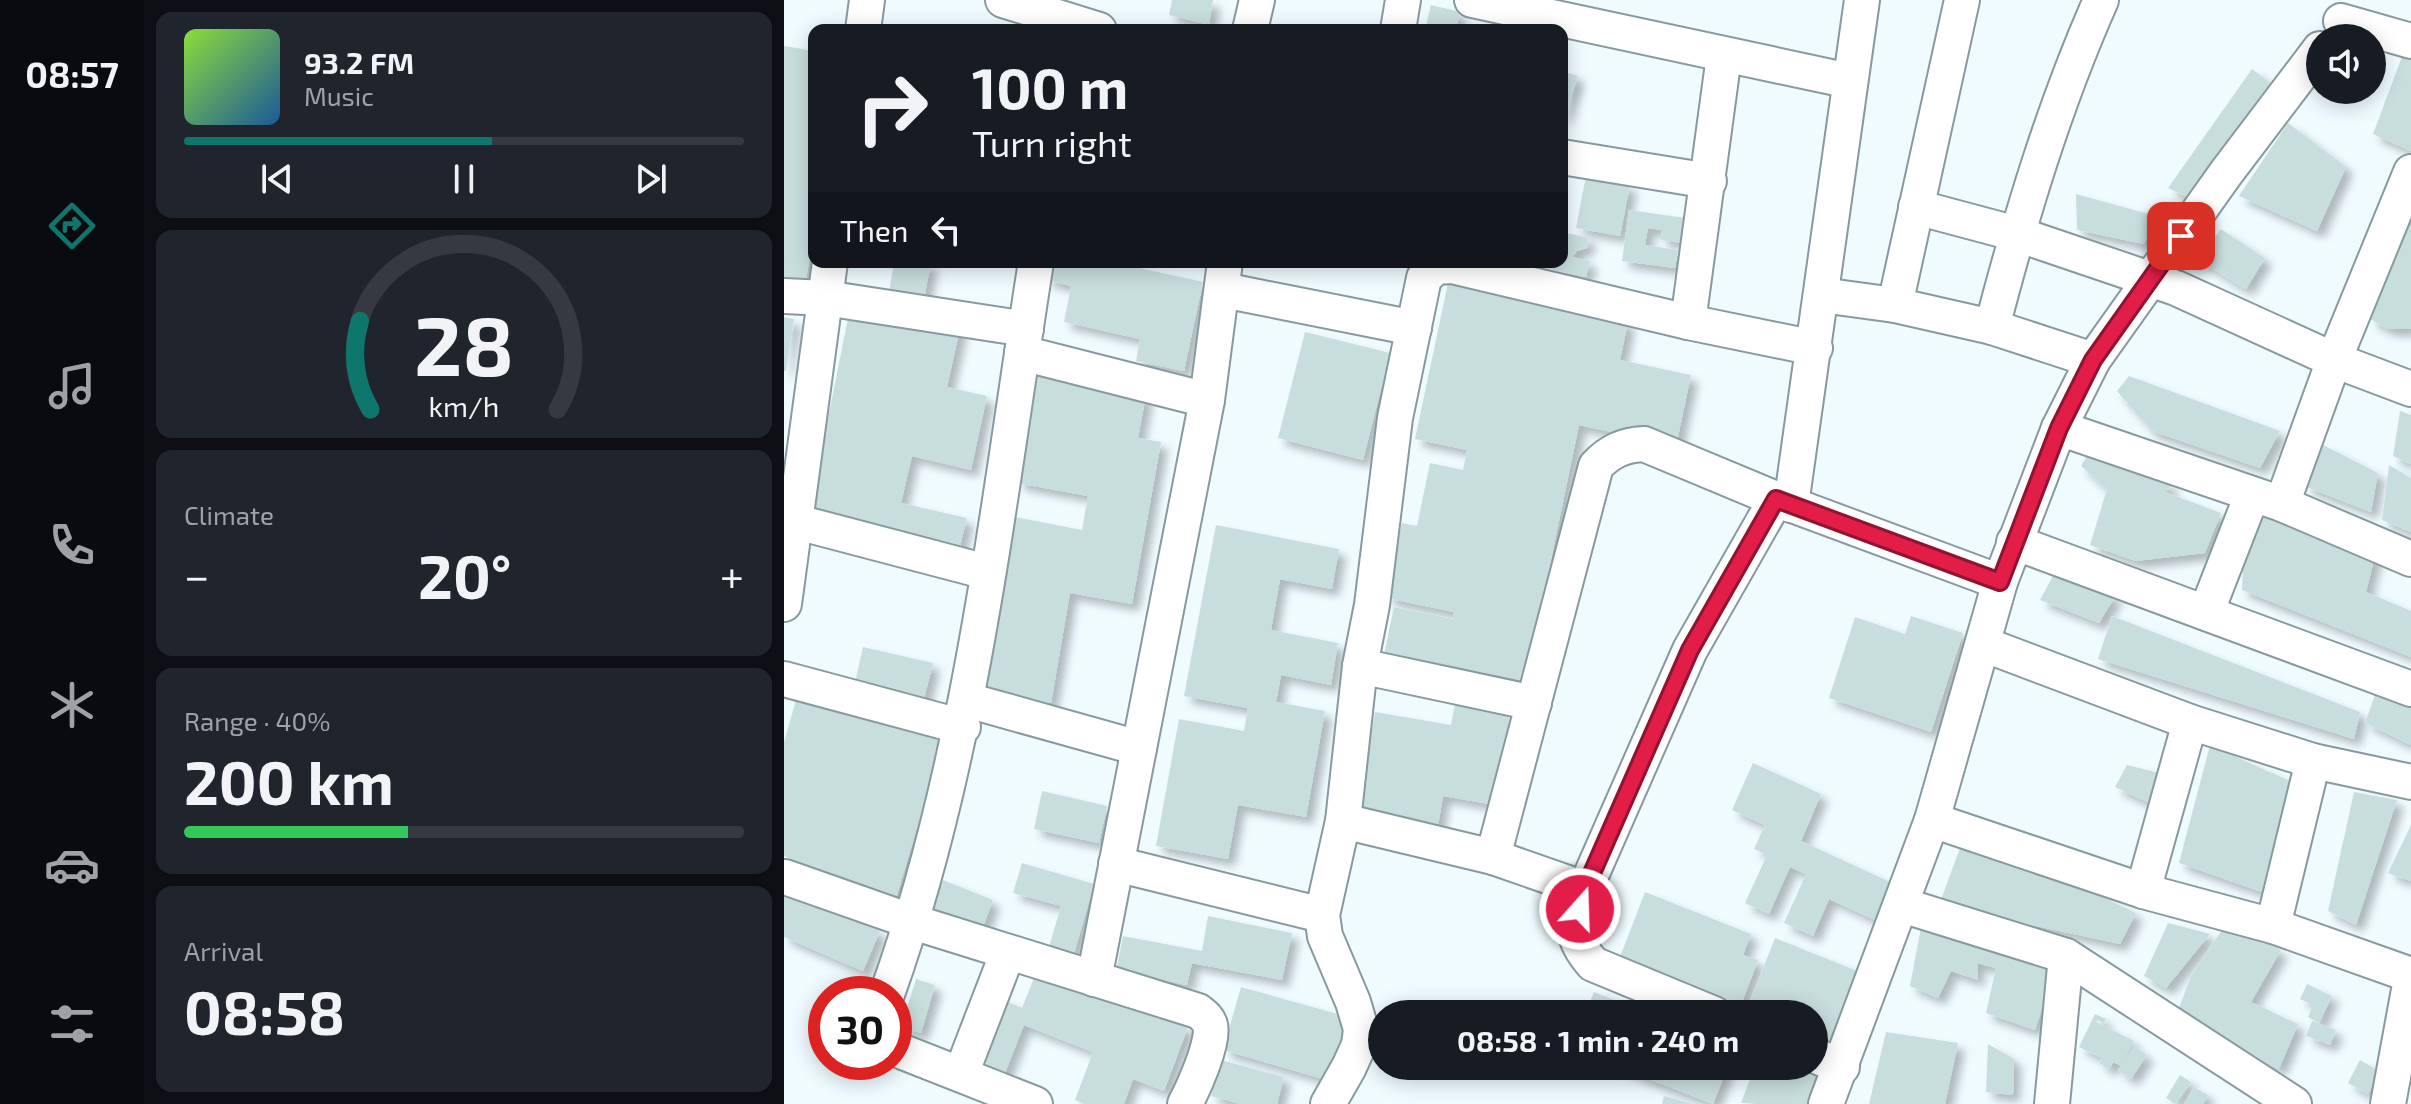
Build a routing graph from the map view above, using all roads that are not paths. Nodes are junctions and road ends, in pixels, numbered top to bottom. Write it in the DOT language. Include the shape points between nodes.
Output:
graph roads {
  1 [pos="867,0"];
  2 [pos="1003,0"];
  3 [pos="1257,0"];
  4 [pos="1403,0"];
  5 [pos="1472,0"];
  6 [pos="1862,0"];
  7 [pos="1962,0"];
  8 [pos="2101,0"];
  9 [pos="2342,20"];
  10 [pos="864,24"];
  11 [pos="1073,24"];
  12 [pos="1251,24"];
  13 [pos="1399,24"];
  14 [pos="2411,41"];
  15 [pos="1724,56"];
  16 [pos="2306,67"];
  17 [pos="1850,81"];
  18 [pos="1568,158"];
  19 [pos="2411,172"];
  20 [pos="1709,181"];
  21 [pos="1916,207"];
  22 [pos="2017,234"];
  23 [pos="829,268"];
  24 [pos="1035,268"];
  25 [pos="1435,268"];
  26 [pos="1460,268"];
  27 [pos="1224,276"];
  28 [pos="2151,279"];
  29 [pos="1821,295"];
  30 [pos="784,296"];
  31 [pos="825,298"];
  32 [pos="1895,305"];
  33 [pos="1688,322"];
  34 [pos="1992,327"];
  35 [pos="1414,328"];
  36 [pos="1024,341"];
  37 [pos="1815,348"];
  38 [pos="2093,360"];
  39 [pos="2334,360"];
  40 [pos="2411,389"];
  41 [pos="1207,400"];
  42 [pos="2059,428"];
  43 [pos="2267,500"];
  44 [pos="1783,502"];
  45 [pos="797,522"];
  46 [pos="2014,542"];
  47 [pos="2411,559"];
  48 [pos="987,572"];
  49 [pos="2000,582"];
  50 [pos="784,604"];
  51 [pos="2206,613"];
  52 [pos="1983,644"];
  53 [pos="1360,666"];
  54 [pos="784,679"];
  55 [pos="2411,689"];
  56 [pos="1534,703"];
  57 [pos="965,714"];
  58 [pos="2190,722"];
  59 [pos="1139,748"];
  60 [pos="2313,761"];
  61 [pos="2411,782"];
  62 [pos="1932,820"];
  63 [pos="1343,821"];
  64 [pos="1493,857"];
  65 [pos="1116,864"];
  66 [pos="785,877"];
  67 [pos="1585,889"];
  68 [pos="2143,891"];
  69 [pos="1902,905"];
  70 [pos="1322,915"];
  71 [pos="913,922"];
  72 [pos="2273,926"];
  73 [pos="1008,952"];
  74 [pos="2066,956"];
  75 [pos="894,976"];
  76 [pos="2411,977"];
  77 [pos="1094,979"];
  78 [pos="1680,1000"];
  79 [pos="912,1054"];
  80 [pos="1828,1061"];
  81 [pos="961,1074"];
  82 [pos="1827,1080"];
  83 [pos="1196,1101"];
  84 [pos="1035,1104"];
  85 [pos="1328,1104"];
  86 [pos="1826,1104"];
  87 [pos="2052,1104"];
  88 [pos="2294,1104"];
  89 [pos="2388,1104"];
  1 -- 10 [label="street"];
  2 -- 11 [label="street"];
  3 -- 12 [label="street"];
  4 -- 13 [label="street"];
  5 -- 15 [label="street"];
  6 -- 17 [label="street"];
  7 -- 21 [label="street"];
  8 -- 22 [label="street" via="2072,65"];
  9 -- 14 [label="street"];
  15 -- 17 [label="street"];
  15 -- 20 [label="street"];
  16 -- 28 [label="street"];
  17 -- 29 [label="street"];
  18 -- 20 [label="street"];
  19 -- 39 [label="street"];
  20 -- 33 [label="street"];
  21 -- 22 [label="street"];
  21 -- 32 [label="street"];
  22 -- 28 [label="street"];
  22 -- 34 [label="street"];
  23 -- 31 [label="street"];
  24 -- 36 [label="street"];
  25 -- 35 [label="street" via="1424,278"];
  26 -- 33 [label="street"];
  27 -- 35 [label="street"];
  27 -- 41 [label="street"];
  28 -- 38 [label="street"];
  28 -- 39 [label="street"];
  29 -- 32 [label="street"];
  29 -- 37 [label="street"];
  30 -- 31 [label="street"];
  31 -- 36 [label="street"];
  31 -- 45 [label="street"];
  32 -- 34 [label="street"];
  33 -- 37 [label="street"];
  34 -- 38 [label="street"];
  35 -- 53 [label="street" via="1395,418"];
  36 -- 41 [label="street"];
  36 -- 48 [label="street"];
  37 -- 44 [label="street"];
  38 -- 42 [label="street"];
  39 -- 40 [label="street"];
  39 -- 43 [label="street"];
  41 -- 59 [label="street"];
  42 -- 43 [label="street"];
  42 -- 46 [label="street"];
  43 -- 47 [label="street"];
  43 -- 51 [label="street"];
  44 -- 49 [label="street"];
  44 -- 56 [label="street" via="1644,444 1607,454 1596,466"];
  44 -- 67 [label="street" via="1690,650"];
  45 -- 48 [label="street"];
  45 -- 50 [label="street"];
  46 -- 49 [label="street"];
  46 -- 51 [label="street"];
  48 -- 57 [label="street"];
  49 -- 52 [label="street"];
  51 -- 55 [label="street"];
  52 -- 58 [label="street"];
  52 -- 62 [label="street"];
  53 -- 56 [label="street"];
  53 -- 63 [label="street"];
  54 -- 57 [label="street"];
  56 -- 64 [label="street"];
  57 -- 59 [label="street"];
  57 -- 71 [label="street"];
  58 -- 60 [label="street"];
  58 -- 68 [label="street"];
  59 -- 65 [label="street"];
  60 -- 61 [label="street"];
  60 -- 72 [label="street"];
  62 -- 68 [label="street"];
  62 -- 69 [label="street"];
  63 -- 64 [label="street"];
  63 -- 70 [label="street"];
  64 -- 67 [label="street"];
  65 -- 70 [label="street"];
  65 -- 77 [label="street"];
  66 -- 71 [label="street"];
  67 -- 78 [label="street" via="1574,928 1579,948 1593,964"];
  68 -- 72 [label="street"];
  69 -- 74 [label="street"];
  69 -- 80 [label="street"];
  70 -- 85 [label="street" via="1361,1029 1359,1045"];
  71 -- 73 [label="street"];
  71 -- 75 [label="street"];
  72 -- 76 [label="street"];
  73 -- 77 [label="street"];
  73 -- 81 [label="street"];
  74 -- 87 [label="street"];
  74 -- 88 [label="street"];
  76 -- 89 [label="street"];
  77 -- 83 [label="street" via="1198,1011 1208,1020 1212,1029"];
  79 -- 81 [label="street"];
  81 -- 84 [label="street"];
  82 -- 86 [label="street"];
}
